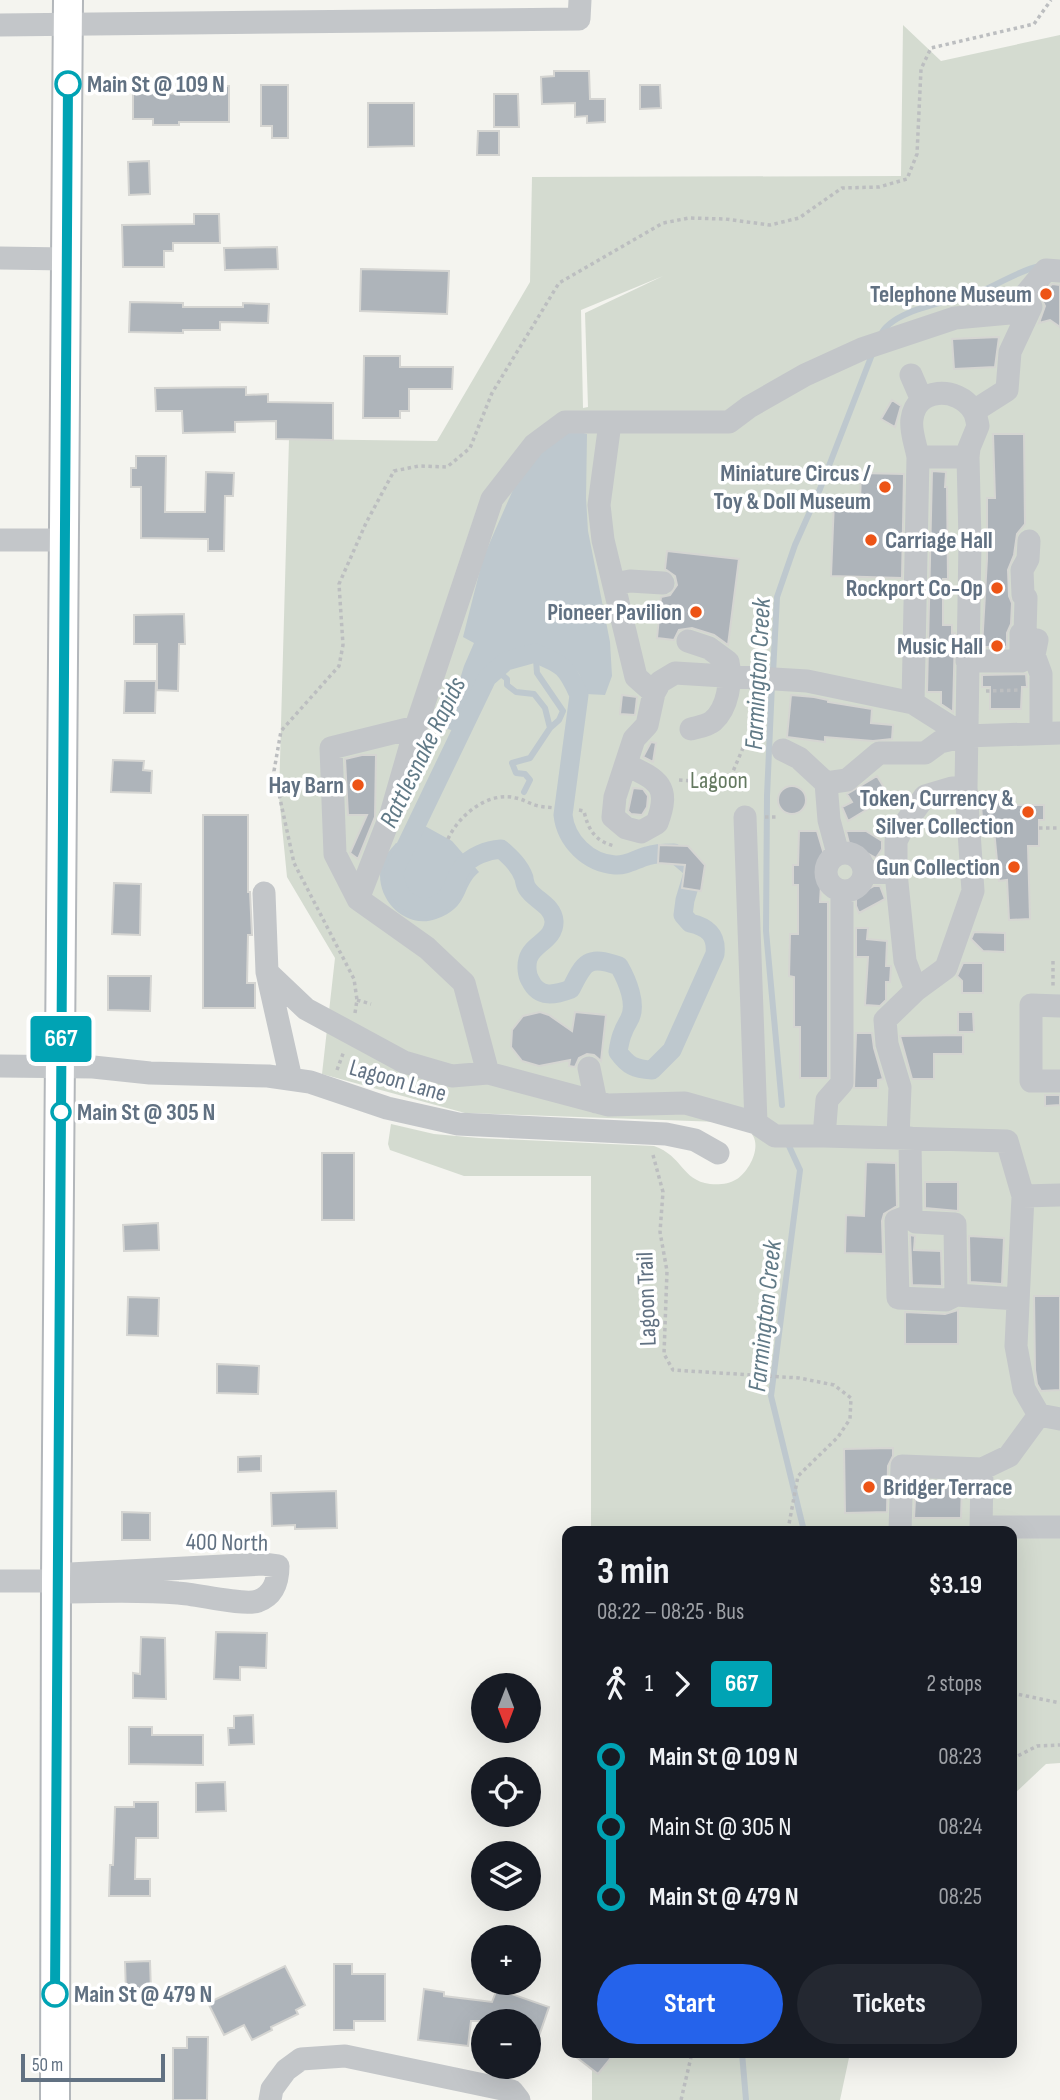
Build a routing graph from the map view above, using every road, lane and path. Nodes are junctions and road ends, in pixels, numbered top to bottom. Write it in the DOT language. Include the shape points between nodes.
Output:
graph roads {
  1 [pos="579,10"];
  2 [pos="68,12"];
  3 [pos="0,25"];
  4 [pos="0,258"];
  5 [pos="67,259"];
  6 [pos="1060,271"];
  7 [pos="1031,307"];
  8 [pos="911,375"];
  9 [pos="921,398"];
  10 [pos="974,411"];
  11 [pos="610,423"];
  12 [pos="918,457"];
  13 [pos="968,457"];
  14 [pos="0,540"];
  15 [pos="65,540"];
  16 [pos="1028,541"];
  17 [pos="663,583"];
  18 [pos="614,584"];
  19 [pos="1037,640"];
  20 [pos="688,641"];
  21 [pos="967,661"];
  22 [pos="731,676"];
  23 [pos="1040,690"];
  24 [pos="966,691"];
  25 [pos="653,693"];
  26 [pos="914,703"];
  27 [pos="416,727"];
  28 [pos="691,729"];
  29 [pos="1051,733"];
  30 [pos="965,736"];
  31 [pos="750,748"];
  32 [pos="783,750"];
  33 [pos="627,765"];
  34 [pos="655,779"];
  35 [pos="826,783"];
  36 [pos="966,788"];
  37 [pos="555,808"];
  38 [pos="745,817"];
  39 [pos="1039,828"];
  40 [pos="1060,828"];
  41 [pos="448,839"];
  42 [pos="838,854"];
  43 [pos="865,871"];
  44 [pos="896,873"];
  45 [pos="842,891"];
  46 [pos="264,893"];
  47 [pos="358,899"];
  48 [pos="267,972"];
  49 [pos="916,989"];
  50 [pos="357,1000"];
  51 [pos="371,1004"];
  52 [pos="1060,1006"];
  53 [pos="346,1043"];
  54 [pos="0,1066"];
  55 [pos="61,1066"];
  56 [pos="589,1068"];
  57 [pos="488,1073"];
  58 [pos="291,1079"];
  59 [pos="1060,1081"];
  60 [pos="331,1088"];
  61 [pos="596,1102"];
  62 [pos="755,1123"];
  63 [pos="824,1136"];
  64 [pos="904,1138"];
  65 [pos="652,1153"];
  66 [pos="718,1153"];
  67 [pos="1060,1195"];
  68 [pos="1023,1196"];
  69 [pos="911,1215"];
  70 [pos="956,1295"];
  71 [pos="1018,1298"];
  72 [pos="1049,1417"];
  73 [pos="982,1469"];
  74 [pos="789,1526"];
  75 [pos="900,1526"];
  76 [pos="981,1526"];
  77 [pos="1060,1527"];
  78 [pos="1017,1528"];
  79 [pos="0,1581"];
  80 [pos="56,1581"];
  81 [pos="137,1581"];
  82 [pos="1017,1694"];
  83 [pos="1060,1703"];
  84 [pos="1060,1745"];
  85 [pos="1017,1756"];
  86 [pos="691,2058"];
  87 [pos="55,2100"];
  88 [pos="270,2100"];
  89 [pos="519,2100"];
  90 [pos="681,2100"];
  1 -- 2 [label="street"];
  2 -- 3 [label="street"];
  2 -- 5 [label="main road"];
  4 -- 5 [label="street"];
  5 -- 15 [label="main road"];
  6 -- 11 [label="street" via="1046,270 1010,313 955,318 862,349 805,375 729,422"];
  7 -- 10 [label="street" via="1010,352 1007,390"];
  8 -- 9 [label="street"];
  9 -- 10 [label="street" via="947,394 960,398"];
  9 -- 12 [label="street" via="911,421"];
  10 -- 13 [label="street" via="978,426"];
  11 -- 18 [label="street" via="598,505"];
  11 -- 27 [label="street" via="565,422 534,445 492,499"];
  12 -- 13 [label="street"];
  12 -- 26 [label="street"];
  13 -- 21 [label="street"];
  14 -- 15 [label="street"];
  15 -- 55 [label="main road"];
  16 -- 21 [label="street" via="1028,559 1022,570 1026,598 1021,661"];
  17 -- 18 [label="street"];
  18 -- 25 [label="street" via="636,677"];
  19 -- 23 [label="street" via="1034,655 1041,674"];
  20 -- 22 [label="street" via="709,648 728,662"];
  21 -- 24 [label="street"];
  22 -- 25 [label="street" via="675,673"];
  22 -- 26 [label="street" via="807,681"];
  22 -- 28 [label="street" via="723,705 712,722"];
  23 -- 24 [label="path"];
  23 -- 29 [label="street"];
  24 -- 30 [label="street"];
  25 -- 33 [label="street" via="647,725 634,739"];
  26 -- 30 [label="street"];
  27 -- 47 [label="street" via="391,814"];
  27 -- 47 [label="street" via="331,748 335,854"];
  29 -- 30 [label="street"];
  30 -- 35 [label="street" via="940,742 925,753 879,753 847,780"];
  30 -- 36 [label="street"];
  31 -- 34 [label="path" via="743,748 727,783"];
  32 -- 35 [label="street"];
  33 -- 34 [label="street"];
  33 -- 34 [label="street" via="615,797 614,817 626,828 641,832 657,823 662,811"];
  35 -- 42 [label="street"];
  36 -- 44 [label="street" via="925,796 896,841"];
  36 -- 49 [label="street" via="973,891 946,968"];
  37 -- 41 [label="path" via="516,797 495,798 466,813"];
  38 -- 62 [label="street"];
  39 -- 40 [label="path"];
  42 -- 43 [label="street" via="856,856"];
  42 -- 45 [label="street" via="829,862 826,874 831,885"];
  43 -- 44 [label="street"];
  43 -- 45 [label="street" via="858,886"];
  44 -- 49 [label="street" via="905,961"];
  45 -- 63 [label="street" via="842,1083 827,1100"];
  46 -- 48 [label="street"];
  47 -- 57 [label="street" via="427,948 464,983"];
  48 -- 57 [label="street" via="306,1009 404,1062 452,1076"];
  48 -- 58 [label="street"];
  49 -- 64 [label="street" via="885,1020 900,1087"];
  50 -- 51 [label="path"];
  52 -- 59 [label="street" via="1031,1005 1031,1081"];
  53 -- 60 [label="path"];
  54 -- 55 [label="street, Lagoon Lane"];
  55 -- 58 [label="street, Lagoon Lane"];
  55 -- 80 [label="main road"];
  56 -- 61 [label="street"];
  57 -- 61 [label="street"];
  58 -- 60 [label="street, Lagoon Lane"];
  60 -- 66 [label="street, Lagoon Lane" via="387,1108 458,1124 658,1133 695,1140"];
  61 -- 62 [label="street" via="685,1103"];
  62 -- 63 [label="street" via="775,1136"];
  63 -- 64 [label="street"];
  64 -- 68 [label="street" via="1007,1141"];
  64 -- 69 [label="street"];
  65 -- 74 [label="path, Lagoon Trail" via="663,1192 660,1232 667,1271 664,1354 673,1370 799,1378 834,1385 851,1398 850,1419 838,1437 798,1476"];
  67 -- 68 [label="street"];
  68 -- 71 [label="street"];
  69 -- 70 [label="street" via="916,1223 956,1224"];
  69 -- 70 [label="street" via="896,1221 898,1298 946,1300"];
  70 -- 71 [label="street"];
  71 -- 72 [label="street" via="1016,1346 1024,1389"];
  72 -- 73 [label="street" via="1009,1456"];
  73 -- 75 [label="street" via="902,1466"];
  73 -- 76 [label="street"];
  77 -- 78 [label="street"];
  79 -- 80 [label="street, 400 North"];
  80 -- 81 [label="street, 400 North" via="69,1592"];
  80 -- 87 [label="main road"];
  81 -- 81 [label="street, 400 North" via="246,1603 267,1596 274,1588 278,1566 263,1564"];
  82 -- 83 [label="path"];
  84 -- 85 [label="path" via="1037,1746"];
  86 -- 90 [label="path"];
  88 -- 89 [label="street" via="286,2070 301,2060 345,2056 512,2091"];
}
